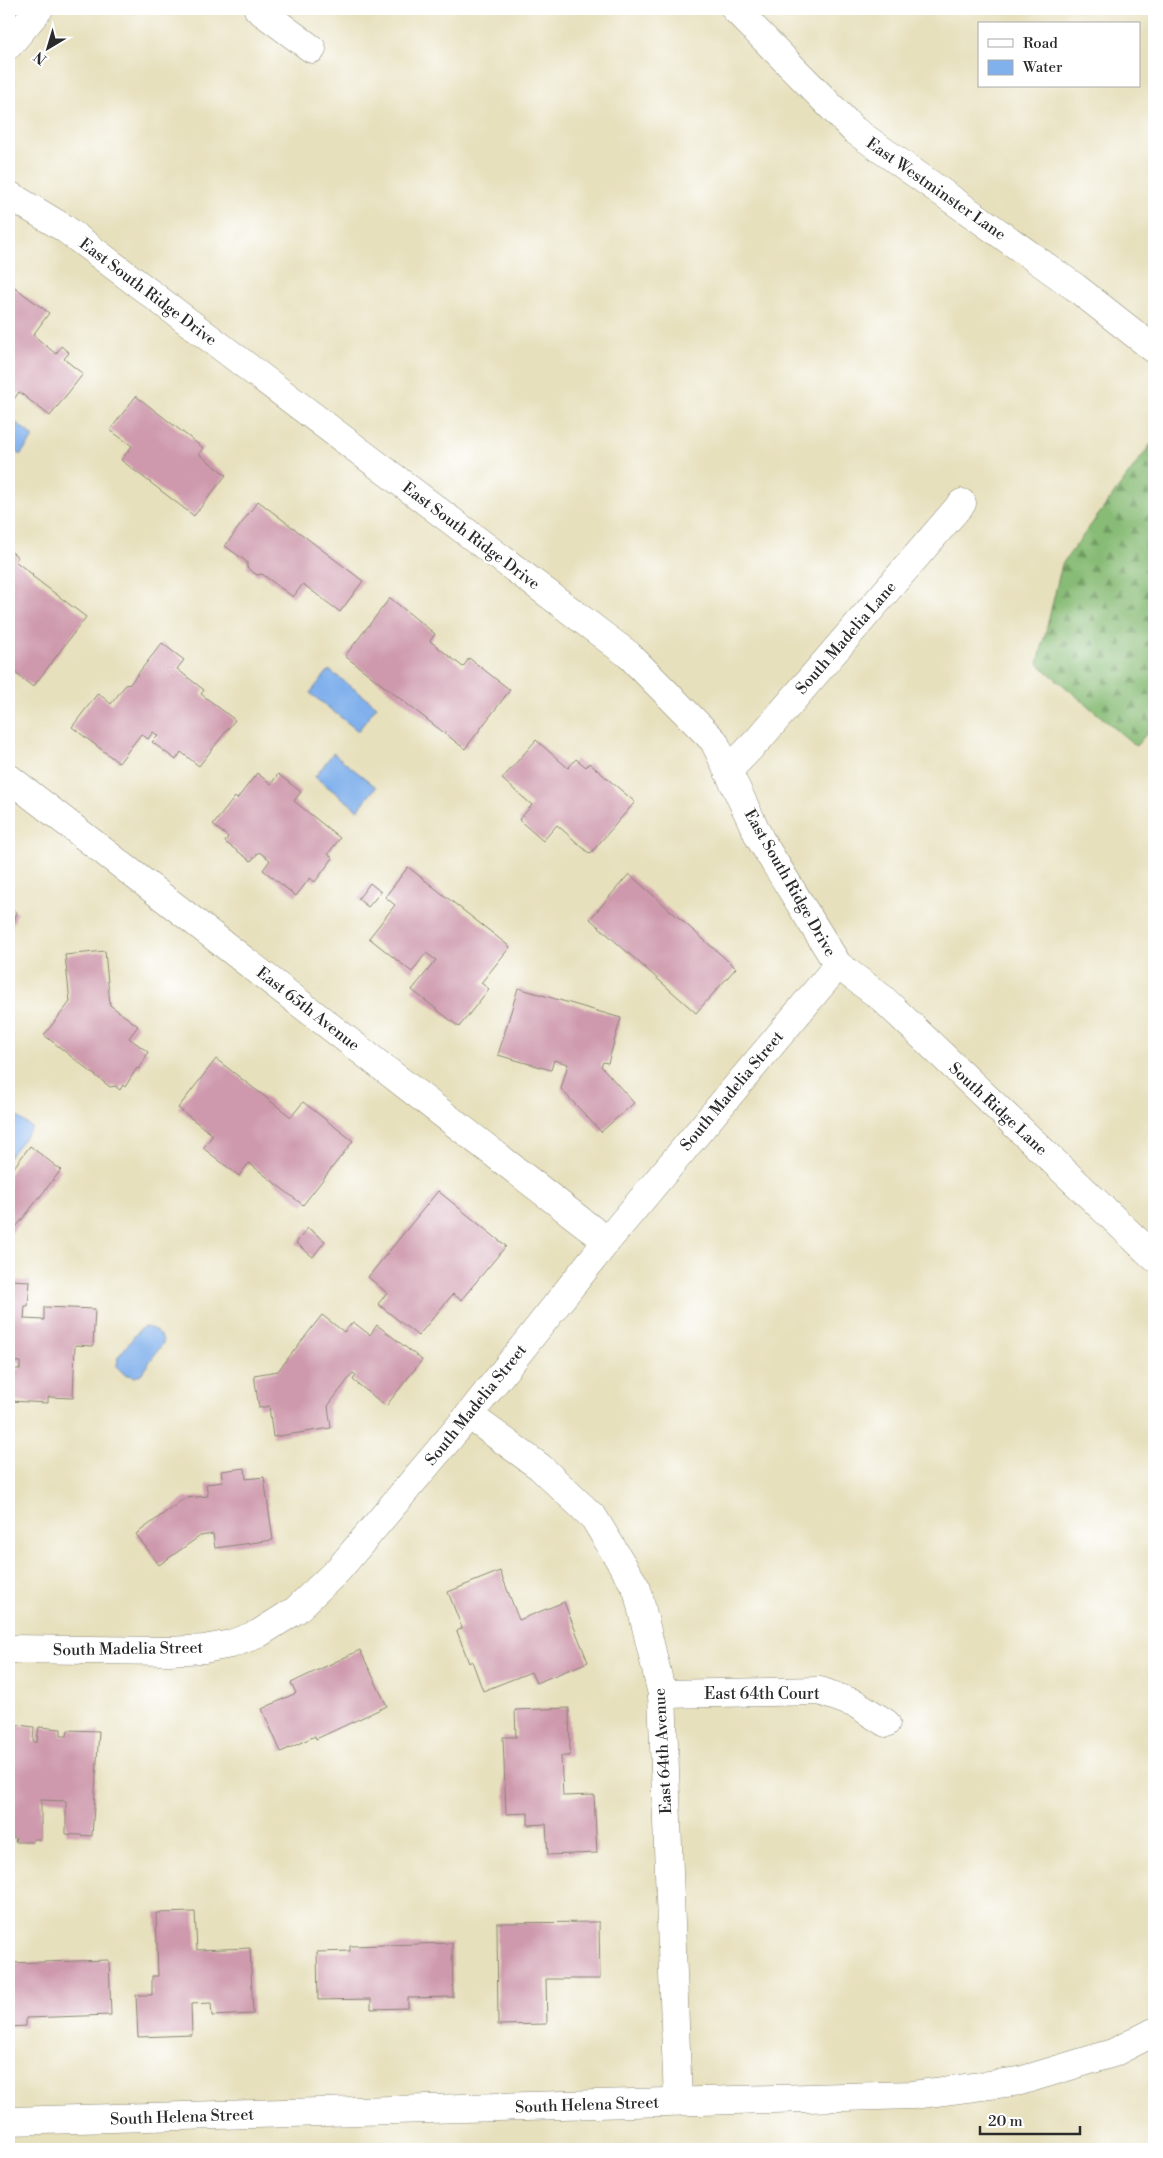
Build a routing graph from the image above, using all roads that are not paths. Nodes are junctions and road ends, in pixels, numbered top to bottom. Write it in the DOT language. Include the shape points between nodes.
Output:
graph roads {
  1 [pos="39,9"];
  2 [pos="258,9"];
  3 [pos="735,9"];
  4 [pos="9,45"];
  5 [pos="312,49"];
  6 [pos="9,195"];
  7 [pos="1154,349"];
  8 [pos="962,504"];
  9 [pos="728,771"];
  10 [pos="9,778"];
  11 [pos="838,965"];
  12 [pos="607,1241"];
  13 [pos="1154,1257"];
  14 [pos="469,1415"];
  15 [pos="9,1649"];
  16 [pos="662,1694"];
  17 [pos="886,1723"];
  18 [pos="1154,2032"];
  19 [pos="678,2101"];
  20 [pos="9,2121"];
  1 -- 4 [label="street"];
  2 -- 5 [label="street"];
  3 -- 7 [label="street, East Westminster Lane" via="854,130 1075,287"];
  6 -- 9 [label="street, East South Ridge Drive" via="64,228 629,655 714,741"];
  8 -- 9 [label="street, South Madelia Lane"];
  9 -- 11 [label="street, East South Ridge Drive" via="760,839"];
  10 -- 12 [label="street, East 65th Avenue"];
  11 -- 12 [label="street, South Madelia Street"];
  11 -- 13 [label="street, South Ridge Lane" via="882,998"];
  12 -- 14 [label="street, South Madelia Street"];
  14 -- 15 [label="street, South Madelia Street" via="339,1569 296,1610 258,1634 232,1644 204,1649"];
  14 -- 16 [label="street, East 64th Avenue" via="540,1467 594,1518 637,1589"];
  16 -- 17 [label="street, East 64th Court" via="820,1692 856,1704"];
  16 -- 19 [label="street, East 64th Avenue"];
  18 -- 19 [label="street, South Helena Street" via="1113,2053 1020,2081 913,2095"];
  19 -- 20 [label="street, South Helena Street"];
}
